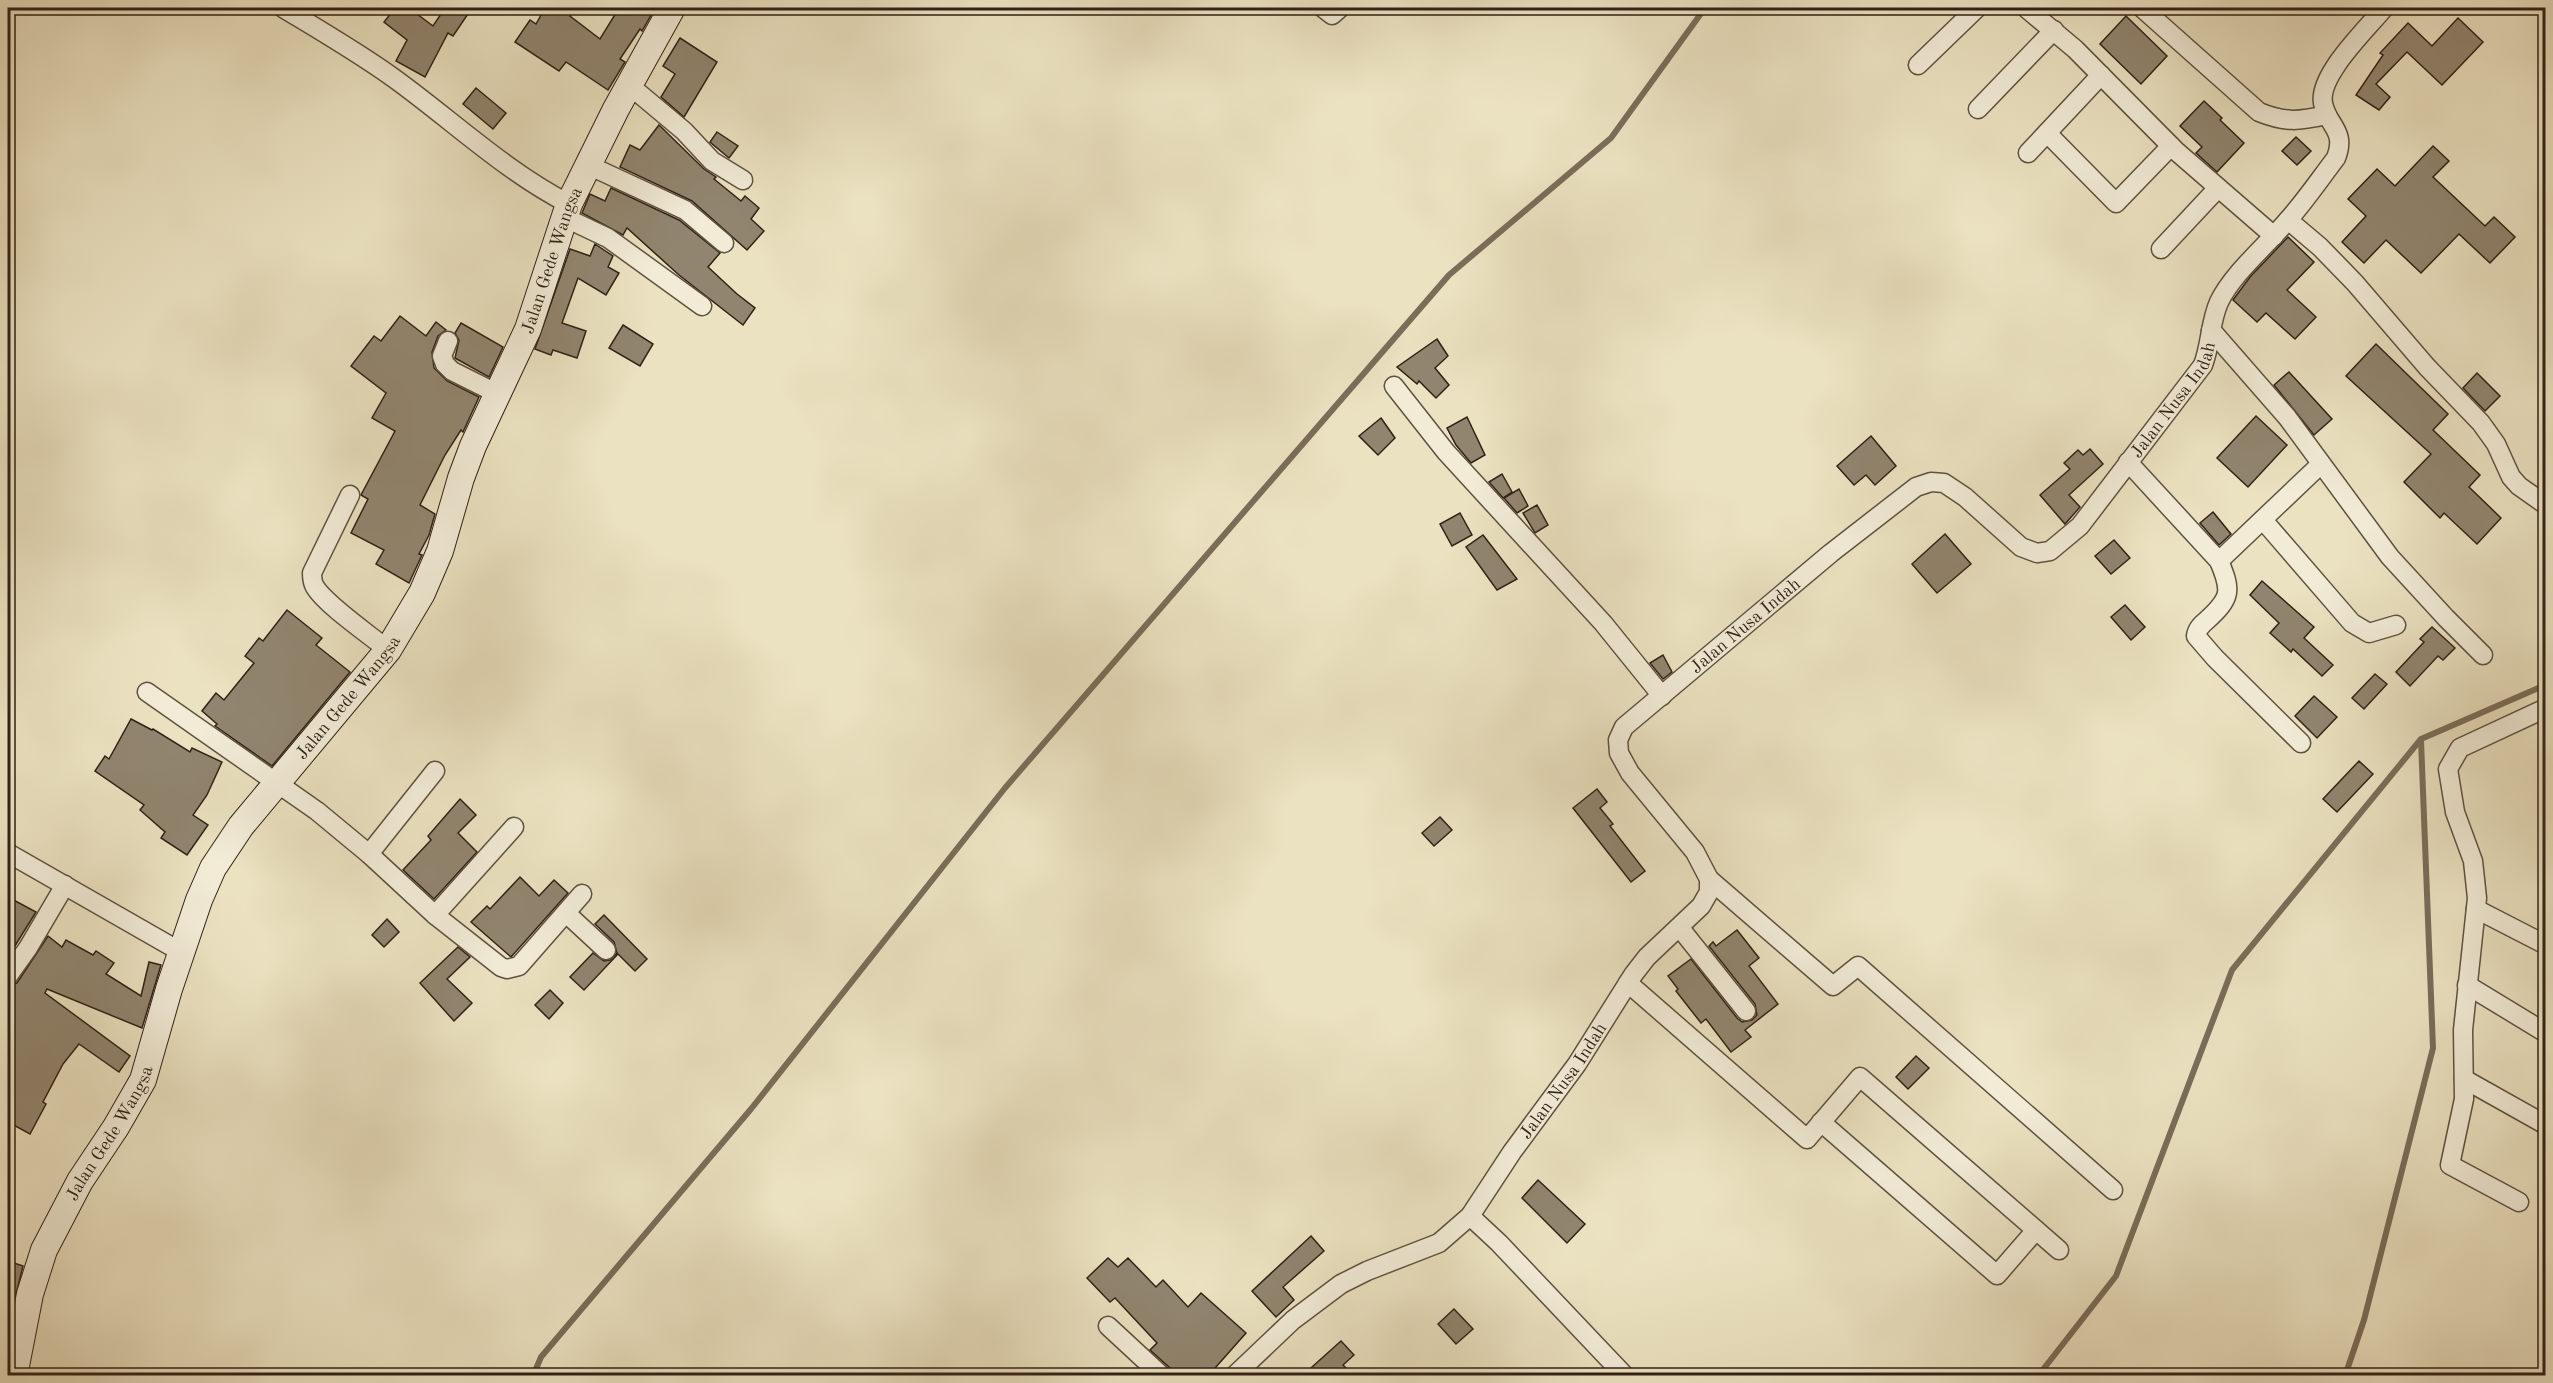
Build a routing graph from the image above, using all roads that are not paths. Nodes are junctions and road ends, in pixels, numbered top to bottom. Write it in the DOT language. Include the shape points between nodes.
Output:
graph roads {
  1 [pos="284,8"];
  2 [pos="672,8"];
  3 [pos="1323,8"];
  4 [pos="1340,8"];
  5 [pos="1977,8"];
  6 [pos="2026,8"];
  7 [pos="2142,8"];
  8 [pos="2384,8"];
  9 [pos="2054,30"];
  10 [pos="1918,65"];
  11 [pos="2101,75"];
  12 [pos="629,85"];
  13 [pos="1978,109"];
  14 [pos="2327,115"];
  15 [pos="2047,133"];
  16 [pos="2171,146"];
  17 [pos="2028,153"];
  18 [pos="588,165"];
  19 [pos="743,180"];
  20 [pos="2218,188"];
  21 [pos="567,211"];
  22 [pos="2288,220"];
  23 [pos="2274,236"];
  24 [pos="724,243"];
  25 [pos="2161,249"];
  26 [pos="702,306"];
  27 [pos="2211,330"];
  28 [pos="448,341"];
  29 [pos="1394,386"];
  30 [pos="498,394"];
  31 [pos="2128,462"];
  32 [pos="2321,464"];
  33 [pos="350,495"];
  34 [pos="2546,505"];
  35 [pos="2263,520"];
  36 [pos="2219,561"];
  37 [pos="2397,625"];
  38 [pos="388,651"];
  39 [pos="2483,655"];
  40 [pos="147,692"];
  41 [pos="1662,696"];
  42 [pos="2546,708"];
  43 [pos="2301,743"];
  44 [pos="435,771"];
  45 [pos="278,782"];
  46 [pos="514,827"];
  47 [pos="8,853"];
  48 [pos="369,854"];
  49 [pos="1709,879"];
  50 [pos="65,885"];
  51 [pos="582,894"];
  52 [pos="2476,909"];
  53 [pos="567,914"];
  54 [pos="435,915"];
  55 [pos="1680,928"];
  56 [pos="2546,945"];
  57 [pos="606,950"];
  58 [pos="181,952"];
  59 [pos="8,976"];
  60 [pos="1628,983"];
  61 [pos="2468,985"];
  62 [pos="1746,1011"];
  63 [pos="2546,1033"];
  64 [pos="2464,1079"];
  65 [pos="1821,1122"];
  66 [pos="2546,1125"];
  67 [pos="2113,1190"];
  68 [pos="2519,1202"];
  69 [pos="1470,1216"];
  70 [pos="2036,1230"];
  71 [pos="2059,1250"];
  72 [pos="1108,1326"];
  73 [pos="14,1376"];
  74 [pos="1162,1376"];
  75 [pos="1234,1376"];
  76 [pos="1625,1376"];
  1 -- 21 [label="street" via="371,62"];
  2 -- 12 [label="street, Jalan Gede Wangsa"];
  3 -- 4 [label="street" via="1332,15"];
  5 -- 10 [label="street"];
  6 -- 9 [label="street"];
  7 -- 14 [label="street" via="2259,112 2291,121"];
  8 -- 14 [label="street, Jalan Nusa Indah" via="2331,74 2323,90"];
  9 -- 11 [label="street"];
  9 -- 13 [label="street"];
  11 -- 15 [label="street"];
  11 -- 16 [label="street"];
  12 -- 18 [label="street, Jalan Gede Wangsa"];
  12 -- 19 [label="street" via="684,131 712,161"];
  14 -- 22 [label="street, Jalan Nusa Indah" via="2335,126 2340,147 2336,158"];
  15 -- 16 [label="street" via="2116,203"];
  15 -- 17 [label="street"];
  16 -- 20 [label="street"];
  18 -- 21 [label="street, Jalan Gede Wangsa"];
  18 -- 24 [label="street" via="685,210"];
  20 -- 23 [label="street"];
  20 -- 25 [label="street"];
  21 -- 26 [label="street"];
  21 -- 30 [label="street, Jalan Gede Wangsa" via="528,329"];
  22 -- 23 [label="street, Jalan Nusa Indah"];
  22 -- 34 [label="street" via="2355,283 2481,423 2511,477"];
  23 -- 27 [label="street, Jalan Nusa Indah" via="2228,288"];
  27 -- 31 [label="street, Jalan Nusa Indah" via="2203,364"];
  27 -- 32 [label="street" via="2287,417"];
  28 -- 30 [label="street" via="442,356 447,367"];
  29 -- 41 [label="street" via="1446,452 1603,623"];
  30 -- 38 [label="street, Jalan Gede Wangsa" via="461,478 431,572"];
  31 -- 36 [label="street"];
  31 -- 41 [label="street, Jalan Nusa Indah" via="2080,526 2050,551 2037,553 2021,547 1944,483 1931,482 1916,488 1831,552"];
  32 -- 35 [label="street"];
  32 -- 39 [label="street" via="2390,557"];
  33 -- 38 [label="street" via="312,580 315,588"];
  35 -- 36 [label="street"];
  35 -- 37 [label="street" via="2352,623 2368,633"];
  36 -- 43 [label="street" via="2227,579 2227,598 2200,626 2196,636"];
  38 -- 45 [label="street, Jalan Gede Wangsa"];
  40 -- 45 [label="street"];
  41 -- 49 [label="street, Jalan Nusa Indah" via="1624,727 1618,740 1619,753 1630,773 1695,852"];
  42 -- 52 [label="street" via="2460,748 2448,769 2455,812 2474,861"];
  44 -- 48 [label="street"];
  45 -- 48 [label="street"];
  45 -- 58 [label="street, Jalan Gede Wangsa" via="213,868"];
  46 -- 54 [label="street"];
  47 -- 50 [label="street"];
  48 -- 54 [label="street"];
  49 -- 55 [label="street, Jalan Nusa Indah" via="1709,892 1701,906"];
  49 -- 67 [label="street" via="1833,986 1858,966"];
  50 -- 58 [label="street"];
  50 -- 59 [label="street"];
  51 -- 53 [label="street"];
  52 -- 56 [label="street"];
  52 -- 61 [label="street"];
  53 -- 54 [label="street" via="519,966 507,969"];
  53 -- 57 [label="street"];
  55 -- 60 [label="street, Jalan Nusa Indah" via="1647,957"];
  55 -- 62 [label="street"];
  58 -- 73 [label="street, Jalan Gede Wangsa" via="143,1080 80,1181 44,1250 30,1294"];
  60 -- 65 [label="street" via="1807,1139"];
  60 -- 69 [label="street, Jalan Nusa Indah"];
  61 -- 63 [label="street"];
  61 -- 64 [label="street" via="2463,1030"];
  64 -- 66 [label="street"];
  64 -- 68 [label="street" via="2464,1099 2450,1165"];
  65 -- 70 [label="street" via="1860,1077"];
  65 -- 70 [label="street" via="1997,1275"];
  69 -- 75 [label="street, Jalan Nusa Indah" via="1439,1244 1367,1270 1341,1284 1293,1320"];
  69 -- 76 [label="street"];
  70 -- 71 [label="street"];
  72 -- 74 [label="street"];
}
